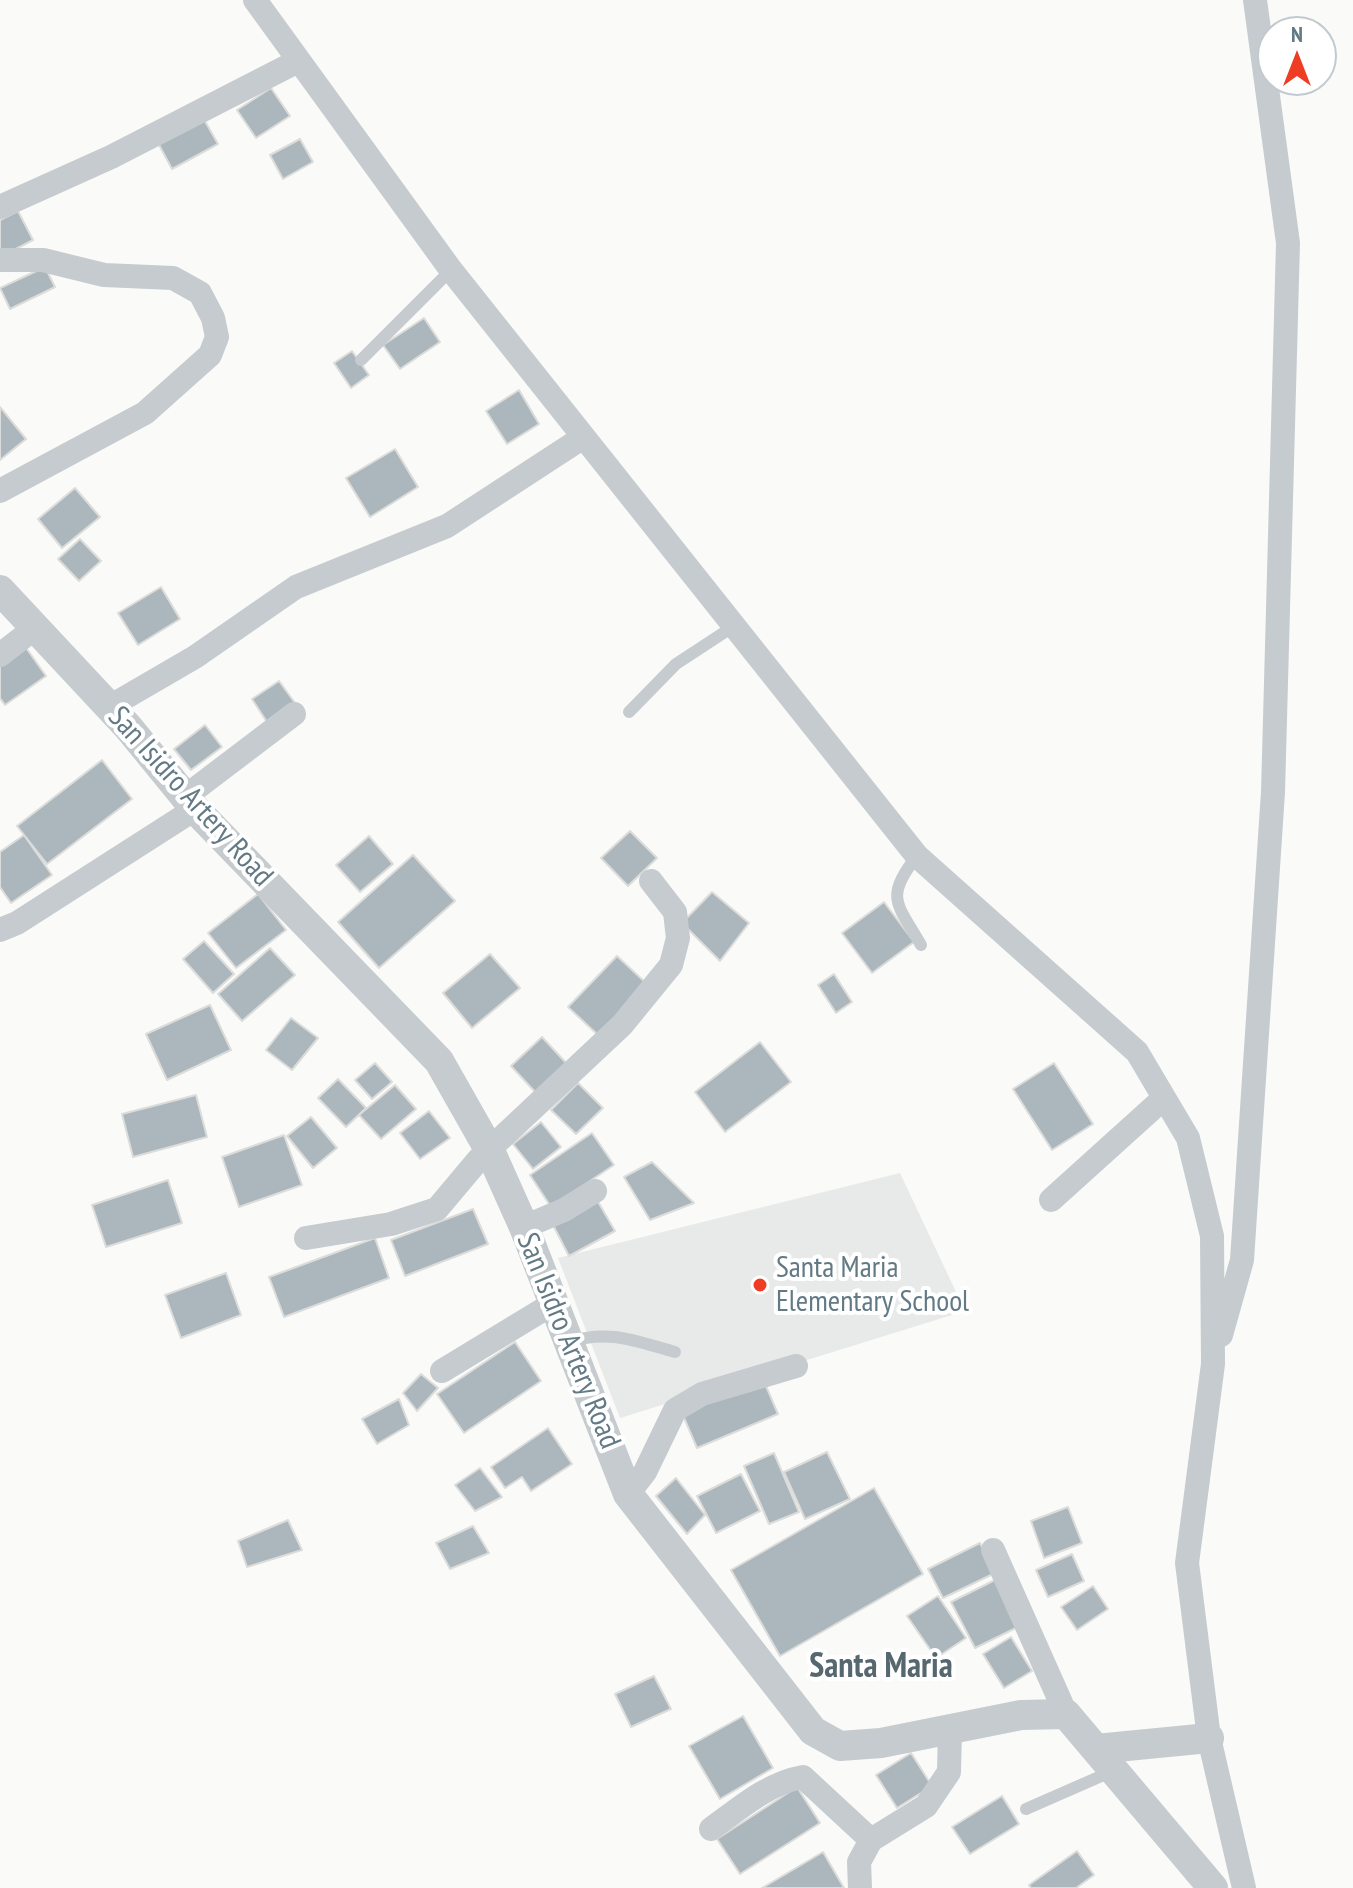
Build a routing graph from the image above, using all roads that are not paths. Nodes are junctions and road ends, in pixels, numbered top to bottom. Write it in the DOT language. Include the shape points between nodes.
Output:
graph roads {
  1 [pos="255,0"];
  2 [pos="1255,0"];
  3 [pos="298,61"];
  4 [pos="0,207"];
  5 [pos="0,260"];
  6 [pos="451,270"];
  7 [pos="361,360"];
  8 [pos="582,438"];
  9 [pos="0,491"];
  10 [pos="0,590"];
  11 [pos="734,626"];
  12 [pos="35,628"];
  13 [pos="0,655"];
  14 [pos="109,707"];
  15 [pos="629,712"];
  16 [pos="294,714"];
  17 [pos="190,803"];
  18 [pos="917,856"];
  19 [pos="651,881"];
  20 [pos="0,930"];
  21 [pos="921,945"];
  22 [pos="1164,1098"];
  23 [pos="490,1151"];
  24 [pos="595,1191"];
  25 [pos="1051,1200"];
  26 [pos="524,1227"];
  27 [pos="306,1238"];
  28 [pos="554,1303"];
  29 [pos="569,1342"];
  30 [pos="675,1352"];
  31 [pos="1213,1364"];
  32 [pos="796,1366"];
  33 [pos="442,1371"];
  34 [pos="628,1494"];
  35 [pos="993,1550"];
  36 [pos="1066,1714"];
  37 [pos="950,1729"];
  38 [pos="1209,1738"];
  39 [pos="1105,1760"];
  40 [pos="1026,1809"];
  41 [pos="711,1829"];
  42 [pos="871,1840"];
  43 [pos="860,1888"];
  44 [pos="1213,1888"];
  45 [pos="1244,1888"];
  1 -- 3 [label="street"];
  2 -- 31 [label="street" via="1288,243 1273,792 1242,1260"];
  3 -- 4 [label="street"];
  3 -- 6 [label="street"];
  5 -- 9 [label="street" via="43,260 104,275 173,278 200,293 217,337 210,355 145,413"];
  6 -- 7 [label="lane"];
  6 -- 8 [label="street"];
  8 -- 11 [label="street"];
  8 -- 14 [label="street" via="447,526 296,587 195,657"];
  10 -- 12 [label="street, San Isidro Artery Road"];
  11 -- 15 [label="lane" via="676,664"];
  11 -- 18 [label="street"];
  12 -- 13 [label="street"];
  12 -- 14 [label="street, San Isidro Artery Road"];
  14 -- 17 [label="street, San Isidro Artery Road"];
  16 -- 17 [label="street"];
  17 -- 20 [label="street"];
  17 -- 23 [label="street, San Isidro Artery Road" via="439,1061"];
  18 -- 21 [label="lane" via="899,878 895,901"];
  18 -- 22 [label="street" via="1137,1052"];
  19 -- 23 [label="street" via="675,912 678,938 671,965 622,1025"];
  22 -- 25 [label="street"];
  22 -- 31 [label="street" via="1188,1138 1212,1236"];
  23 -- 26 [label="street, San Isidro Artery Road"];
  23 -- 27 [label="street" via="437,1209 391,1224"];
  24 -- 26 [label="street"];
  26 -- 28 [label="street, San Isidro Artery Road"];
  28 -- 29 [label="street, San Isidro Artery Road"];
  28 -- 33 [label="street"];
  29 -- 30 [label="lane" via="610,1335"];
  29 -- 34 [label="street, San Isidro Artery Road"];
  31 -- 38 [label="street" via="1187,1563"];
  32 -- 34 [label="street" via="702,1394 675,1410 645,1472"];
  34 -- 37 [label="street, San Isidro Artery Road" via="813,1731 840,1746"];
  35 -- 36 [label="street"];
  36 -- 37 [label="street, San Isidro Artery Road" via="1021,1715"];
  36 -- 39 [label="street"];
  37 -- 42 [label="street" via="949,1772 926,1806"];
  38 -- 39 [label="street"];
  38 -- 45 [label="street"];
  39 -- 40 [label="lane"];
  39 -- 44 [label="street"];
  41 -- 42 [label="street" via="755,1797 803,1777"];
  42 -- 43 [label="street" via="859,1862"];
}
